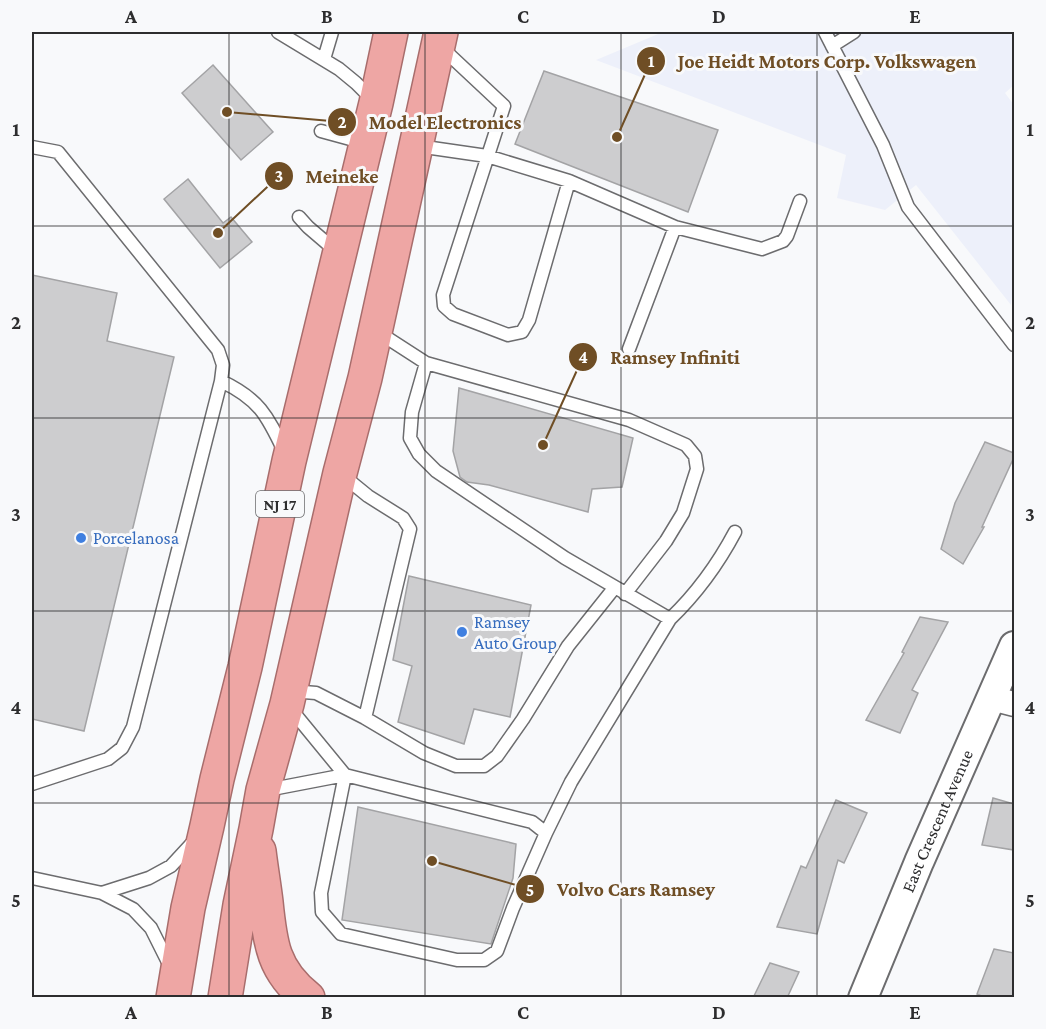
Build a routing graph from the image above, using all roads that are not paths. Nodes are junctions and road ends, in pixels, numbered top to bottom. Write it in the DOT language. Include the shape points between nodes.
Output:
graph roads {
  1 [pos="278,32"];
  2 [pos="332,32"];
  3 [pos="391,32"];
  4 [pos="825,32"];
  5 [pos="854,32"];
  6 [pos="439,38"];
  7 [pos="832,46"];
  8 [pos="324,59"];
  9 [pos="376,103"];
  10 [pos="321,131"];
  11 [pos="366,143"];
  12 [pos="417,146"];
  13 [pos="32,147"];
  14 [pos="487,156"];
  15 [pos="569,181"];
  16 [pos="800,201"];
  17 [pos="299,217"];
  18 [pos="675,226"];
  19 [pos="339,254"];
  20 [pos="375,330"];
  21 [pos="1014,345"];
  22 [pos="629,349"];
  23 [pos="426,363"];
  24 [pos="221,381"];
  25 [pos="289,461"];
  26 [pos="340,473"];
  27 [pos="735,532"];
  28 [pos="620,590"];
  29 [pos="670,620"];
  30 [pos="1014,646"];
  31 [pos="289,697"];
  32 [pos="1003,701"];
  33 [pos="365,718"];
  34 [pos="345,776"];
  35 [pos="32,784"];
  36 [pos="263,790"];
  37 [pos="207,826"];
  38 [pos="256,829"];
  39 [pos="546,833"];
  40 [pos="32,878"];
  41 [pos="102,893"];
  42 [pos="175,988"];
  43 [pos="225,998"];
  44 [pos="308,998"];
  45 [pos="863,998"];
  1 -- 8 [label="lane"];
  2 -- 8 [label="lane"];
  3 -- 9 [label="highway, NJ 17"];
  4 -- 7 [label="lane"];
  5 -- 7 [label="lane"];
  6 -- 12 [label="highway, NJ 17"];
  6 -- 14 [label="lane" via="504,106"];
  7 -- 21 [label="lane" via="883,146 908,207"];
  8 -- 9 [label="lane"];
  9 -- 11 [label="highway, NJ 17"];
  10 -- 11 [label="lane"];
  11 -- 19 [label="highway, NJ 17"];
  12 -- 14 [label="lane"];
  12 -- 20 [label="highway, NJ 17"];
  13 -- 24 [label="lane" via="58,152 65,160 218,350 223,365"];
  14 -- 15 [label="lane"];
  14 -- 15 [label="lane" via="443,296 444,306 453,314 508,335 522,332 529,320"];
  15 -- 18 [label="lane"];
  16 -- 18 [label="lane" via="787,236 762,249"];
  17 -- 19 [label="lane"];
  18 -- 22 [label="lane"];
  19 -- 25 [label="highway, NJ 17"];
  20 -- 23 [label="lane"];
  20 -- 26 [label="highway, NJ 17"];
  23 -- 28 [label="lane" via="412,412 410,438 419,454 446,478"];
  23 -- 28 [label="lane" via="629,420 686,445 695,456 697,469 683,513 666,541"];
  24 -- 25 [label="lane" via="251,399 269,420"];
  24 -- 35 [label="lane" via="133,728 122,748 108,759"];
  25 -- 37 [label="highway, NJ 17"];
  26 -- 31 [label="highway, NJ 17"];
  26 -- 33 [label="lane" via="403,518 410,529"];
  27 -- 29 [label="lane" via="688,602"];
  28 -- 29 [label="lane"];
  28 -- 33 [label="lane" via="568,646 523,719 497,756 484,766 456,766 424,753"];
  29 -- 39 [label="lane" via="572,782"];
  30 -- 32 [label="street, East Crescent Avenue"];
  31 -- 33 [label="lane" via="316,693"];
  31 -- 34 [label="lane"];
  31 -- 36 [label="highway, NJ 17"];
  32 -- 45 [label="street, East Crescent Avenue" via="919,862"];
  34 -- 36 [label="lane"];
  34 -- 39 [label="lane" via="532,822"];
  34 -- 39 [label="lane" via="321,893 322,912 341,934 457,960 484,960 497,951"];
  36 -- 38 [label="highway, NJ 17"];
  37 -- 41 [label="lane" via="171,866 149,878"];
  37 -- 42 [label="highway, NJ 17"];
  38 -- 43 [label="highway, NJ 17"];
  38 -- 44 [label="highway" via="267,922 276,960"];
  40 -- 41 [label="lane"];
  41 -- 42 [label="lane" via="133,909 151,928"];
}
